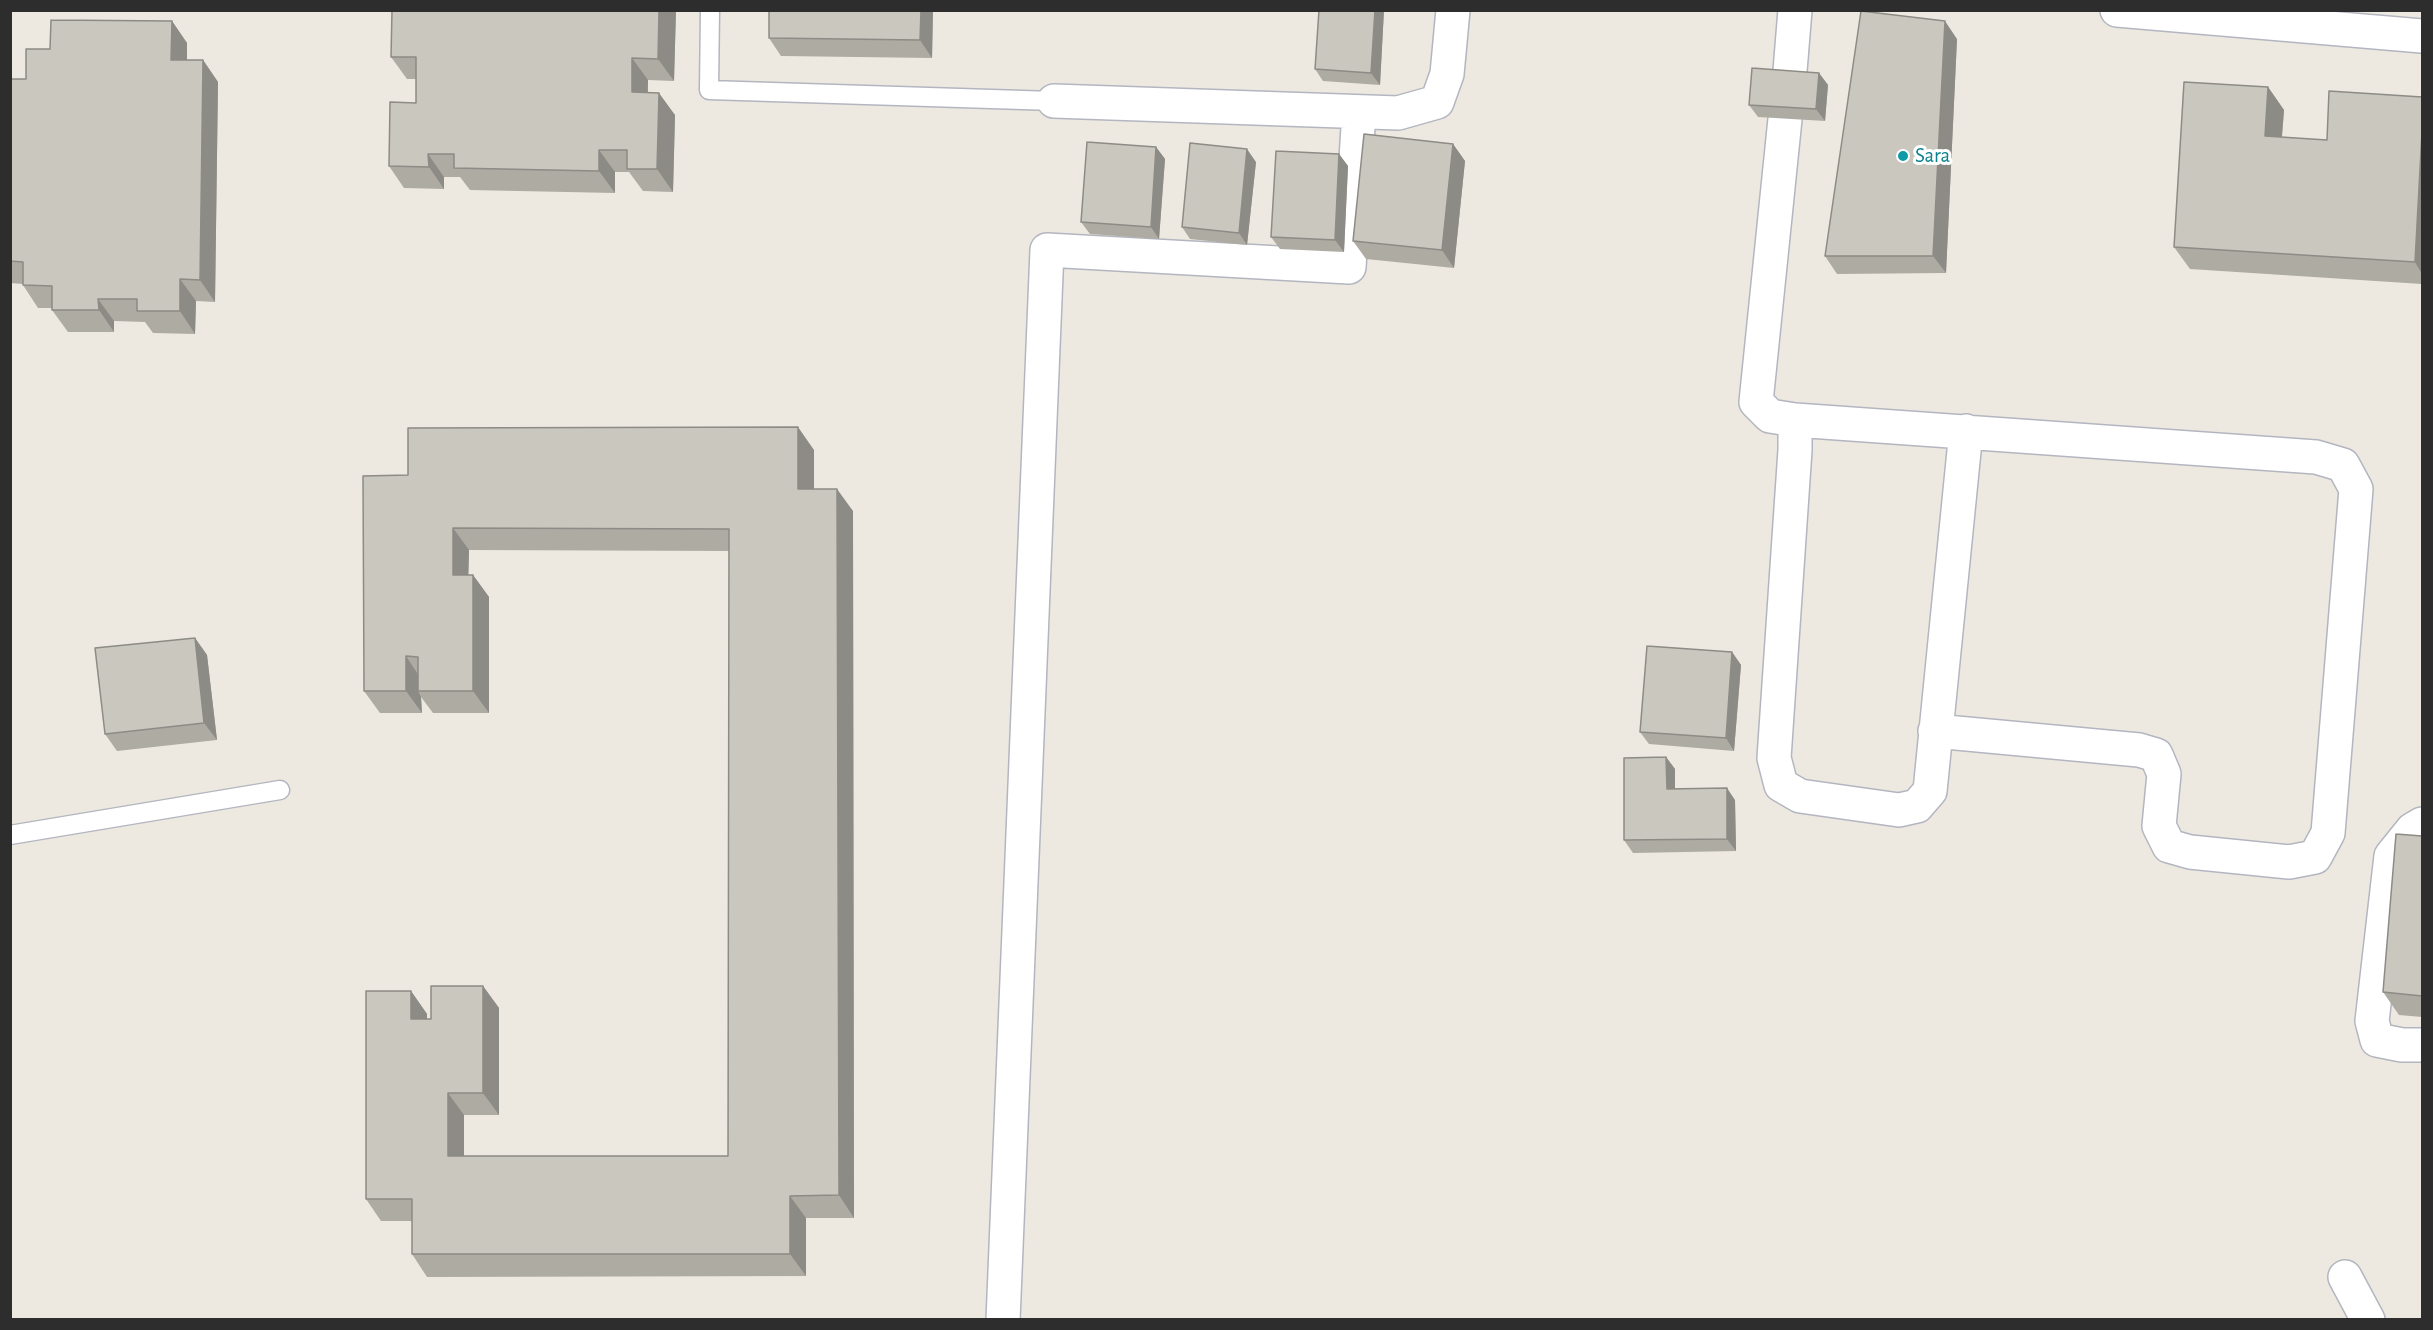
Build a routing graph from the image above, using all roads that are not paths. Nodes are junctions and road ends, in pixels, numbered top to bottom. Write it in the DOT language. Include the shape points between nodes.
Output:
graph roads {
  1 [pos="710,10"];
  2 [pos="1453,10"];
  3 [pos="1795,10"];
  4 [pos="2117,10"];
  5 [pos="2422,36"];
  6 [pos="1789,83"];
  7 [pos="1054,101"];
  8 [pos="1359,112"];
  9 [pos="1785,119"];
  10 [pos="1795,420"];
  11 [pos="1966,431"];
  12 [pos="1935,731"];
  13 [pos="280,790"];
  14 [pos="2422,824"];
  15 [pos="10,835"];
  16 [pos="2422,1046"];
  17 [pos="2345,1277"];
  18 [pos="1004,1320"];
  19 [pos="2368,1320"];
  1 -- 7 [label="lane" via="709,90"];
  2 -- 8 [label="street" via="1447,74 1437,102 1398,113"];
  3 -- 6 [label="street"];
  4 -- 5 [label="street"];
  7 -- 8 [label="street"];
  8 -- 18 [label="street" via="1348,267 1047,250"];
  9 -- 10 [label="street" via="1756,402 1770,416"];
  10 -- 11 [label="street"];
  10 -- 12 [label="street" via="1774,758 1781,785 1800,796 1899,810 1917,806 1930,790"];
  11 -- 12 [label="street"];
  11 -- 12 [label="street" via="2316,457 2343,465 2356,489 2328,833 2315,857 2289,862 2190,852 2169,846 2159,826 2164,774 2156,755 2139,750"];
  13 -- 15 [label="lane"];
  14 -- 16 [label="street" via="2412,830 2391,856 2372,1021 2377,1040"];
  17 -- 19 [label="street"];
}
